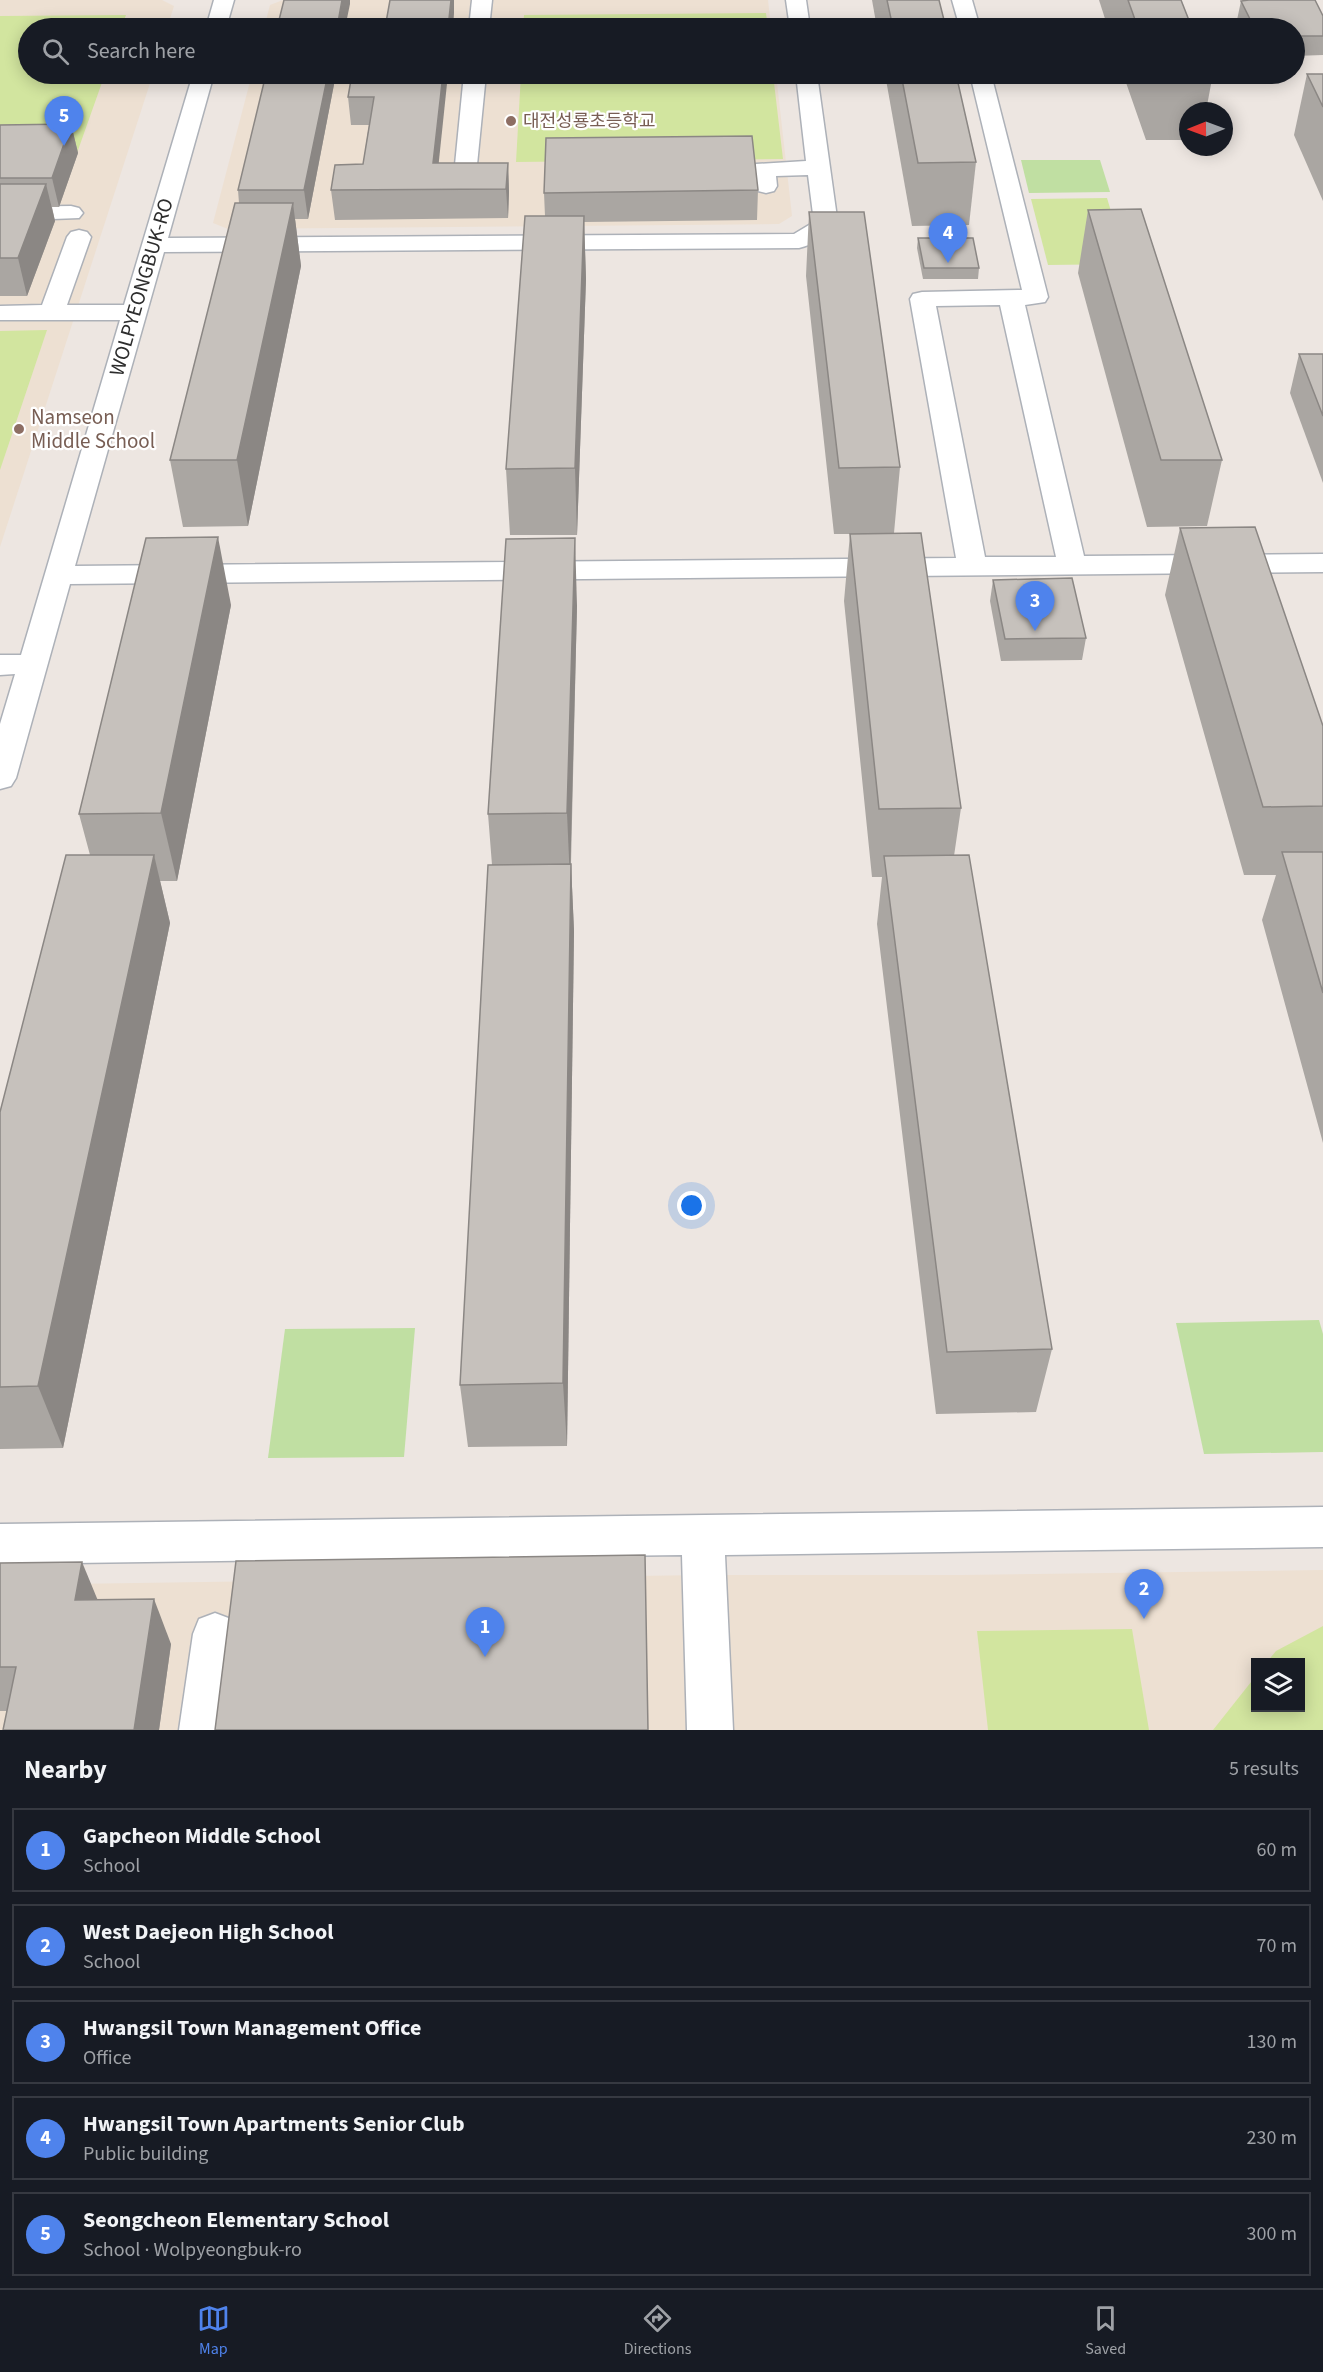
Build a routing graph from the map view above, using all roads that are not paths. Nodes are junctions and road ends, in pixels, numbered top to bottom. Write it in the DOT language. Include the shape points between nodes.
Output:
graph roads {
  1 [pos="224,0"];
  2 [pos="482,0"];
  3 [pos="796,0"];
  4 [pos="962,0"];
  5 [pos="219,18"];
  6 [pos="480,18"];
  7 [pos="799,18"];
  8 [pos="967,18"];
  9 [pos="200,84"];
  10 [pos="474,84"];
  11 [pos="807,84"];
  12 [pos="983,84"];
  13 [pos="818,168"];
  14 [pos="464,185"];
  15 [pos="766,186"];
  16 [pos="71,213"];
  17 [pos="0,214"];
  18 [pos="79,237"];
  19 [pos="153,245"];
  20 [pos="1011,298"];
  21 [pos="52,312"];
  22 [pos="134,312"];
  23 [pos="0,313"];
  24 [pos="1323,563"];
  25 [pos="1072,565"];
  26 [pos="972,566"];
  27 [pos="58,575"];
  28 [pos="32,664"];
  29 [pos="0,665"];
  30 [pos="0,778"];
  31 [pos="1323,1527"];
  32 [pos="703,1535"];
  33 [pos="0,1544"];
  34 [pos="215,1634"];
  35 [pos="202,1730"];
  36 [pos="710,1730"];
  1 -- 5 [label="street"];
  2 -- 6 [label="street"];
  3 -- 7 [label="street"];
  4 -- 8 [label="street"];
  9 -- 19 [label="street, WOLPYEONGBUK-RO"];
  10 -- 14 [label="street"];
  11 -- 13 [label="street"];
  12 -- 20 [label="street" via="1036,297"];
  13 -- 15 [label="street" via="764,169"];
  13 -- 19 [label="street" via="826,225 799,241"];
  16 -- 17 [label="street"];
  18 -- 21 [label="street"];
  19 -- 22 [label="street, WOLPYEONGBUK-RO"];
  20 -- 25 [label="street"];
  20 -- 26 [label="street" via="922,299"];
  21 -- 22 [label="street"];
  21 -- 23 [label="street"];
  22 -- 27 [label="street, WOLPYEONGBUK-RO"];
  24 -- 25 [label="street"];
  25 -- 26 [label="street"];
  26 -- 27 [label="street"];
  27 -- 28 [label="street, WOLPYEONGBUK-RO"];
  28 -- 29 [label="street"];
  28 -- 30 [label="street, WOLPYEONGBUK-RO"];
  31 -- 32 [label="street"];
  32 -- 33 [label="street"];
  32 -- 36 [label="street"];
  34 -- 35 [label="street"];
}
